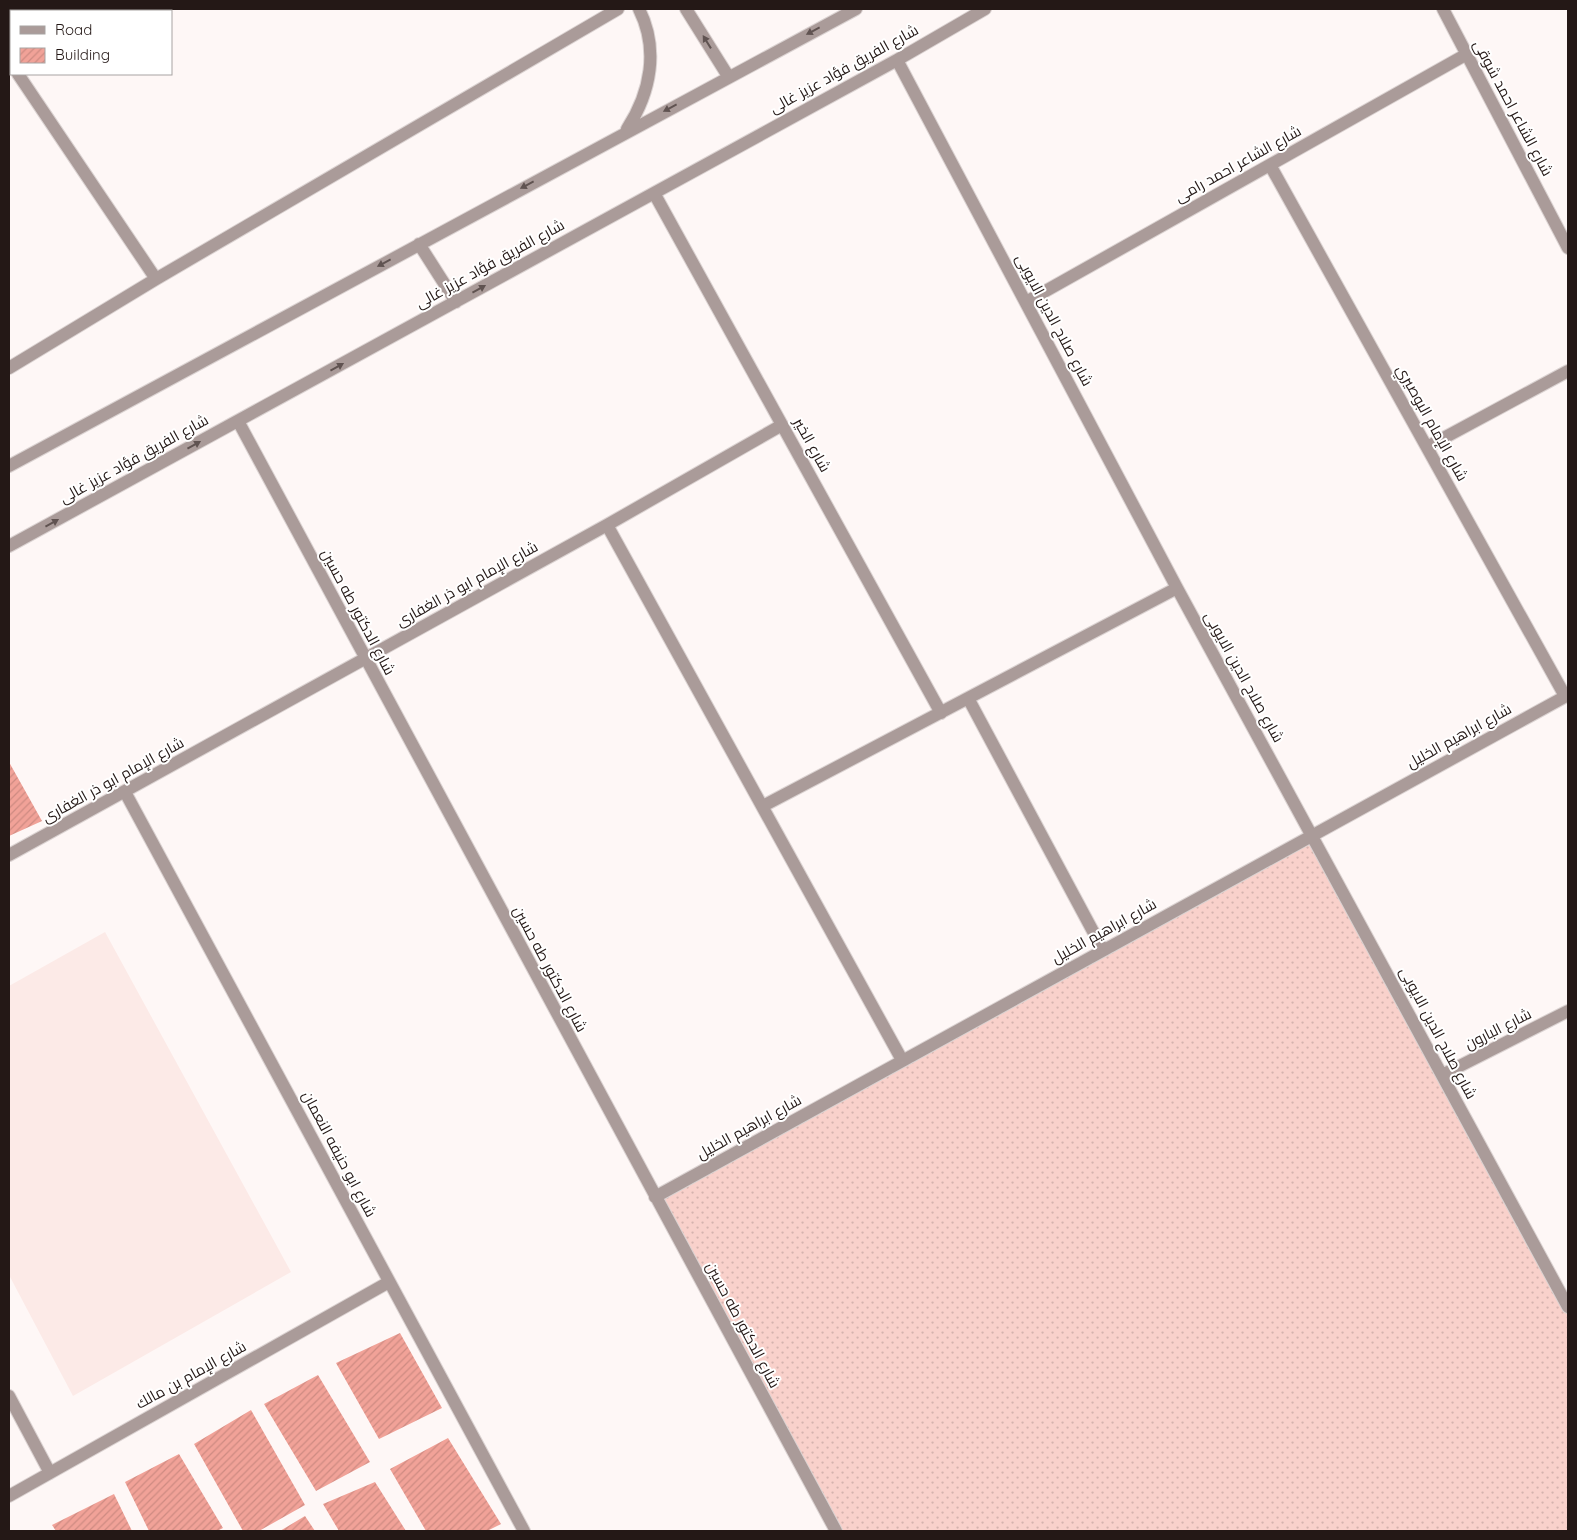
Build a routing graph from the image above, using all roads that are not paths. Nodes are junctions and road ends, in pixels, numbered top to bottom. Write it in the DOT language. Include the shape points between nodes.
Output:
graph roads {
  1 [pos="618,9"];
  2 [pos="639,9"];
  3 [pos="686,9"];
  4 [pos="856,9"];
  5 [pos="985,9"];
  6 [pos="1443,9"];
  7 [pos="1467,54"];
  8 [pos="897,60"];
  9 [pos="19,75"];
  10 [pos="728,76"];
  11 [pos="625,132"];
  12 [pos="1270,164"];
  13 [pos="654,193"];
  14 [pos="419,244"];
  15 [pos="1568,248"];
  16 [pos="156,279"];
  17 [pos="456,302"];
  18 [pos="1026,302"];
  19 [pos="9,368"];
  20 [pos="1568,371"];
  21 [pos="238,421"];
  22 [pos="782,425"];
  23 [pos="1427,447"];
  24 [pos="9,466"];
  25 [pos="607,525"];
  26 [pos="9,546"];
  27 [pos="1177,588"];
  28 [pos="365,659"];
  29 [pos="1567,696"];
  30 [pos="968,698"];
  31 [pos="941,713"];
  32 [pos="125,792"];
  33 [pos="763,806"];
  34 [pos="1312,835"];
  35 [pos="9,856"];
  36 [pos="1103,950"];
  37 [pos="1568,1011"];
  38 [pos="902,1060"];
  39 [pos="1442,1075"];
  40 [pos="656,1197"];
  41 [pos="389,1282"];
  42 [pos="1568,1307"];
  43 [pos="9,1396"];
  44 [pos="50,1473"];
  45 [pos="9,1496"];
  46 [pos="521,1530"];
  47 [pos="836,1531"];
  1 -- 16 [label="street"];
  2 -- 11 [label="street" via="648,33 650,72 646,94"];
  10 -- 3 [label="street, one-way"];
  4 -- 10 [label="street, one-way"];
  5 -- 8 [label="street, شارع الفريق فؤاد عزيز غالى"];
  6 -- 7 [label="street, شارع الشاعر احمد شوقى"];
  7 -- 12 [label="street, شارع الشاعر احمد رامى"];
  7 -- 15 [label="street, شارع الشاعر احمد شوقى"];
  8 -- 13 [label="street, شارع الفريق فؤاد عزيز غالى"];
  8 -- 18 [label="street, شارع صلاح الدين الايوبى"];
  9 -- 16 [label="street"];
  10 -- 11 [label="street, one-way"];
  11 -- 14 [label="street, one-way"];
  12 -- 18 [label="street, شارع الشاعر احمد رامى"];
  12 -- 23 [label="street, شارع الإمام البوصيري"];
  17 -- 13 [label="street, شارع الفريق فؤاد عزيز غالى, one-way"];
  13 -- 22 [label="street, شارع الخير"];
  14 -- 17 [label="street"];
  14 -- 24 [label="street, one-way"];
  16 -- 19 [label="street"];
  21 -- 17 [label="street, شارع الفريق فؤاد عزيز غالى, one-way"];
  18 -- 27 [label="street, شارع صلاح الدين الايوبى"];
  20 -- 23 [label="street"];
  26 -- 21 [label="street, شارع الفريق فؤاد عزيز غالى, one-way"];
  21 -- 28 [label="street, شارع الدكتور طه حسين"];
  22 -- 25 [label="street, شارع الإمام ابو ذر الغفارى"];
  22 -- 31 [label="street, شارع الخير"];
  23 -- 29 [label="street, شارع الإمام البوصيري"];
  25 -- 28 [label="street, شارع الإمام ابو ذر الغفارى"];
  25 -- 33 [label="street"];
  27 -- 30 [label="street"];
  27 -- 34 [label="street, شارع صلاح الدين الايوبى"];
  28 -- 32 [label="street, شارع الإمام ابو ذر الغفارى"];
  28 -- 40 [label="street, شارع الدكتور طه حسين"];
  29 -- 34 [label="street, شارع ابراهيم الخليل"];
  30 -- 31 [label="street"];
  30 -- 36 [label="street"];
  31 -- 33 [label="street"];
  32 -- 35 [label="street, شارع الإمام ابو ذر الغفارى"];
  32 -- 41 [label="street, شارع ابو حنيفه النعمان"];
  33 -- 38 [label="street"];
  34 -- 36 [label="street, شارع ابراهيم الخليل"];
  34 -- 39 [label="street, شارع صلاح الدين الايوبى"];
  36 -- 38 [label="street, شارع ابراهيم الخليل"];
  37 -- 39 [label="street, شارع البارون"];
  38 -- 40 [label="street, شارع ابراهيم الخليل"];
  39 -- 42 [label="street, شارع صلاح الدين الايوبى"];
  40 -- 47 [label="street, شارع الدكتور طه حسين"];
  41 -- 44 [label="street, شارع الإمام بن مالك"];
  41 -- 46 [label="street, شارع ابو حنيفه النعمان"];
  43 -- 44 [label="street"];
  44 -- 45 [label="street, شارع الإمام بن مالك"];
}
